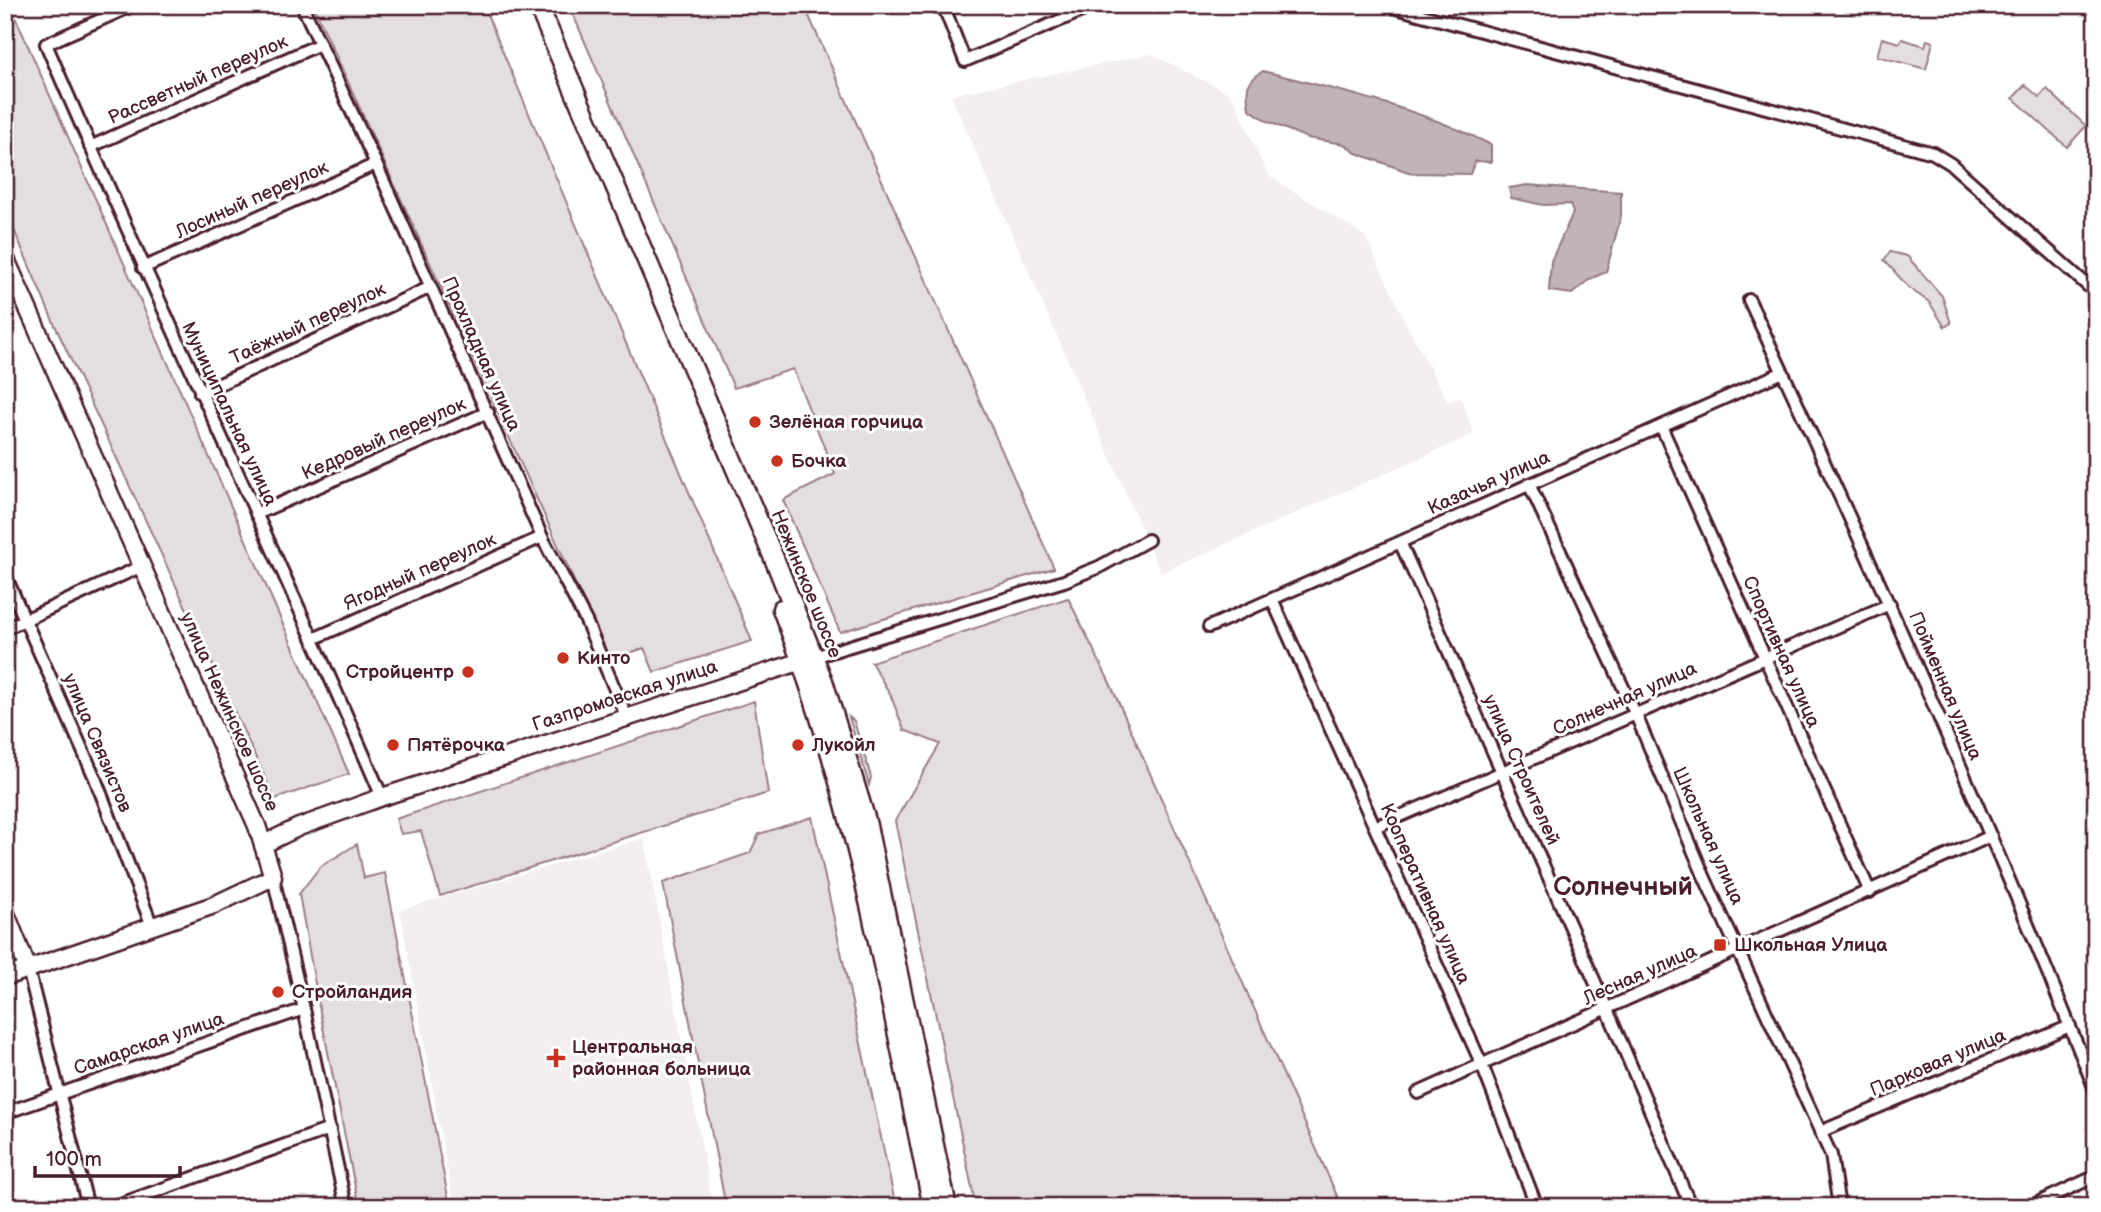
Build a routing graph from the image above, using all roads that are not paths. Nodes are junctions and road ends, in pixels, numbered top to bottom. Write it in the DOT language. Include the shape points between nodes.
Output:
graph roads {
  1 [pos="134,5"];
  2 [pos="302,5"];
  3 [pos="528,5"];
  4 [pos="538,5"];
  5 [pos="943,5"];
  6 [pos="1385,5"];
  7 [pos="1089,6"];
  8 [pos="1426,10"];
  9 [pos="320,44"];
  10 [pos="90,147"];
  11 [pos="376,164"];
  12 [pos="7,264"];
  13 [pos="143,268"];
  14 [pos="431,287"];
  15 [pos="2096,293"];
  16 [pos="1749,300"];
  17 [pos="1783,372"];
  18 [pos="200,393"];
  19 [pos="488,412"];
  20 [pos="1661,426"];
  21 [pos="1529,484"];
  22 [pos="256,514"];
  23 [pos="542,537"];
  24 [pos="1147,540"];
  25 [pos="1400,542"];
  26 [pos="142,566"];
  27 [pos="5,575"];
  28 [pos="1272,599"];
  29 [pos="1890,604"];
  30 [pos="25,620"];
  31 [pos="1209,627"];
  32 [pos="5,628"];
  33 [pos="313,639"];
  34 [pos="1764,656"];
  35 [pos="808,659"];
  36 [pos="1636,715"];
  37 [pos="627,718"];
  38 [pos="1503,772"];
  39 [pos="382,797"];
  40 [pos="1375,827"];
  41 [pos="1991,836"];
  42 [pos="264,844"];
  43 [pos="273,877"];
  44 [pos="1870,892"];
  45 [pos="5,911"];
  46 [pos="152,926"];
  47 [pos="1739,950"];
  48 [pos="28,969"];
  49 [pos="5,977"];
  50 [pos="304,1009"];
  51 [pos="1607,1009"];
  52 [pos="2070,1026"];
  53 [pos="1482,1065"];
  54 [pos="2096,1092"];
  55 [pos="1418,1093"];
  56 [pos="59,1094"];
  57 [pos="5,1113"];
  58 [pos="330,1129"];
  59 [pos="1821,1132"];
  60 [pos="2096,1176"];
  61 [pos="88,1207"];
  62 [pos="113,1207"];
  63 [pos="346,1207"];
  64 [pos="933,1207"];
  65 [pos="947,1207"];
  66 [pos="1537,1207"];
  67 [pos="1691,1207"];
  68 [pos="1839,1207"];
  69 [pos="2029,1207"];
  1 -- 10 [label="street, Муниципальная улица" via="46,44"];
  2 -- 9 [label="street, Прохладная улица"];
  3 -- 35 [label="main road, Нежинское шоссе"];
  4 -- 35 [label="main road, Нежинское шоссе" via="776,563"];
  5 -- 7 [label="street" via="965,61"];
  6 -- 8 [label="street"];
  8 -- 15 [label="street" via="1933,153 1951,163"];
  9 -- 10 [label="street, Рассветный переулок"];
  9 -- 11 [label="street, Прохладная улица"];
  10 -- 13 [label="street, Муниципальная улица"];
  11 -- 13 [label="street, Лосиный переулок"];
  11 -- 14 [label="street, Прохладная улица"];
  12 -- 26 [label="main road, улица Нежинское шоссе"];
  13 -- 18 [label="street, Муниципальная улица"];
  14 -- 18 [label="street, Таёжный переулок"];
  14 -- 19 [label="street, Прохладная улица"];
  16 -- 17 [label="street, Пойменная улица"];
  17 -- 20 [label="street, Казачья улица"];
  17 -- 29 [label="street, Пойменная улица"];
  18 -- 22 [label="street, Муниципальная улица"];
  19 -- 22 [label="street, Кедровый переулок"];
  19 -- 23 [label="street, Прохладная улица"];
  20 -- 21 [label="street, Казачья улица"];
  20 -- 34 [label="street, Спортивная улица"];
  21 -- 25 [label="street, Казачья улица"];
  21 -- 36 [label="street, Школьная улица"];
  22 -- 33 [label="street, Муниципальная улица"];
  23 -- 33 [label="street, Ягодный переулок"];
  23 -- 37 [label="street, Прохладная улица" via="581,608"];
  24 -- 35 [label="street" via="1064,581"];
  25 -- 28 [label="street, Казачья улица"];
  25 -- 38 [label="street, улица Строителей"];
  26 -- 30 [label="street"];
  26 -- 42 [label="main road, улица Нежинское шоссе"];
  27 -- 30 [label="street, улица Связистов"];
  28 -- 31 [label="street, Казачья улица"];
  28 -- 40 [label="street, Кооперативная улица"];
  29 -- 34 [label="street, Солнечная улица"];
  29 -- 41 [label="street, Пойменная улица"];
  30 -- 32 [label="street"];
  30 -- 46 [label="street, улица Связистов" via="95,778"];
  33 -- 39 [label="street, Муниципальная улица"];
  34 -- 36 [label="street, Солнечная улица"];
  34 -- 44 [label="street, Спортивная улица"];
  35 -- 37 [label="main road, Газпромовская улица"];
  35 -- 64 [label="main road, Нежинское шоссе" via="854,835"];
  35 -- 65 [label="main road, Нежинское шоссе" via="866,821"];
  36 -- 38 [label="street, Солнечная улица"];
  36 -- 47 [label="street, Школьная улица"];
  37 -- 39 [label="main road, Газпромовская улица"];
  38 -- 40 [label="street, Солнечная улица"];
  38 -- 51 [label="street, улица Строителей"];
  39 -- 42 [label="main road, Газпромовская улица"];
  40 -- 53 [label="street, Кооперативная улица"];
  41 -- 44 [label="street, Лесная улица"];
  41 -- 52 [label="street, Пойменная улица"];
  42 -- 43 [label="main road, улица Нежинское шоссе"];
  43 -- 46 [label="main road" via="233,897"];
  43 -- 50 [label="street, улица Нежинское шоссе"];
  44 -- 47 [label="street, Лесная улица"];
  45 -- 48 [label="main road"];
  46 -- 48 [label="main road"];
  47 -- 51 [label="street, Лесная улица"];
  47 -- 59 [label="street, Школьная улица"];
  48 -- 49 [label="main road"];
  48 -- 56 [label="street"];
  50 -- 56 [label="street, Самарская улица"];
  50 -- 58 [label="street, улица Нежинское шоссе"];
  51 -- 53 [label="street, Лесная улица"];
  51 -- 67 [label="street, улица Строителей"];
  52 -- 54 [label="street, Пойменная улица"];
  52 -- 59 [label="street, Парковая улица"];
  53 -- 55 [label="street, Лесная улица"];
  53 -- 66 [label="street, Кооперативная улица"];
  56 -- 57 [label="street, Самарская улица"];
  56 -- 61 [label="street"];
  58 -- 62 [label="street"];
  58 -- 63 [label="street, улица Нежинское шоссе"];
  59 -- 68 [label="street, Школьная улица" via="1831,1155"];
  60 -- 69 [label="street"];
}
